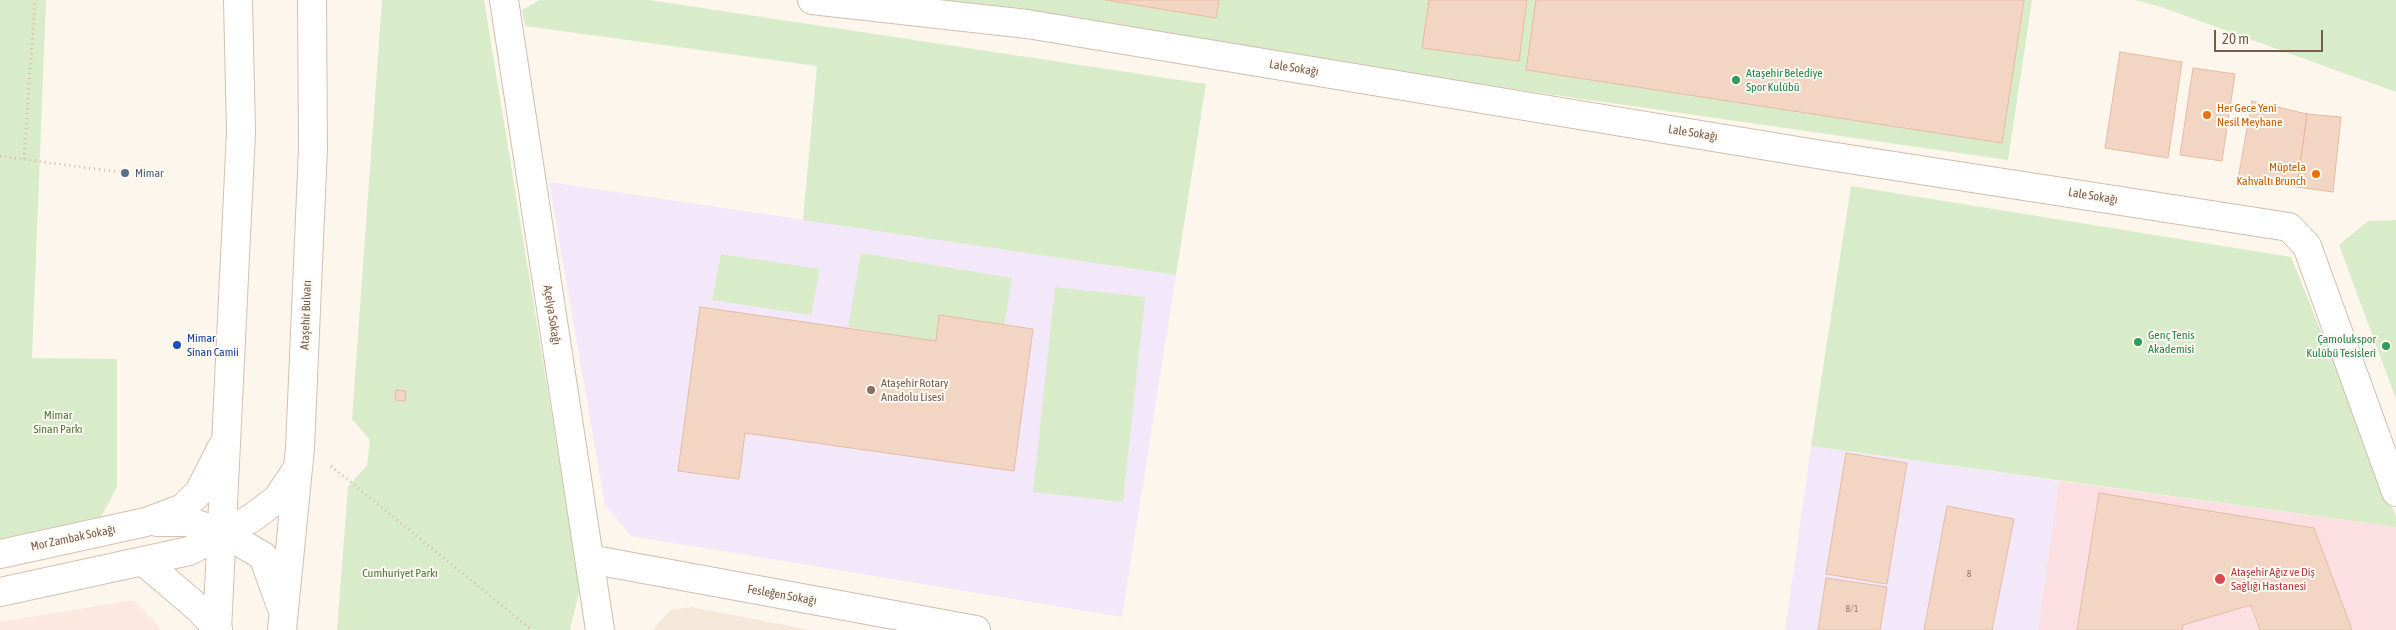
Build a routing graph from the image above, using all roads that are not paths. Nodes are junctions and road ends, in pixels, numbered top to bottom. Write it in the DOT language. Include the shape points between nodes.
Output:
graph roads {
  1 [pos="238,0"];
  2 [pos="312,0"];
  3 [pos="504,0"];
  4 [pos="812,0"];
  5 [pos="226,439"];
  6 [pos="298,468"];
  7 [pos="2396,492"];
  8 [pos="146,522"];
  9 [pos="222,532"];
  10 [pos="0,554"];
  11 [pos="589,559"];
  12 [pos="143,561"];
  13 [pos="0,592"];
  14 [pos="283,622"];
  15 [pos="217,629"];
  16 [pos="600,630"];
  17 [pos="976,630"];
  1 -- 5 [label="street" via="241,132"];
  2 -- 6 [label="street, Ataşehir Bulvarı" via="313,148"];
  3 -- 11 [label="street, Açelya Sokağı"];
  4 -- 7 [label="street, Lale Sokağı" via="1026,24 1800,151 2289,227 2306,246"];
  5 -- 8 [label="street" via="198,492 183,508"];
  5 -- 9 [label="street"];
  6 -- 9 [label="street" via="277,499 252,518"];
  6 -- 14 [label="street, Ataşehir Bulvarı"];
  8 -- 9 [label="street" via="190,522"];
  8 -- 10 [label="street, Mor Zambak Sokağı"];
  9 -- 12 [label="street" via="189,551"];
  9 -- 14 [label="street" via="263,556"];
  9 -- 15 [label="street"];
  11 -- 16 [label="street, Açelya Sokağı"];
  11 -- 17 [label="street, Fesleğen Sokağı"];
  12 -- 13 [label="street"];
  12 -- 15 [label="street"];
}
